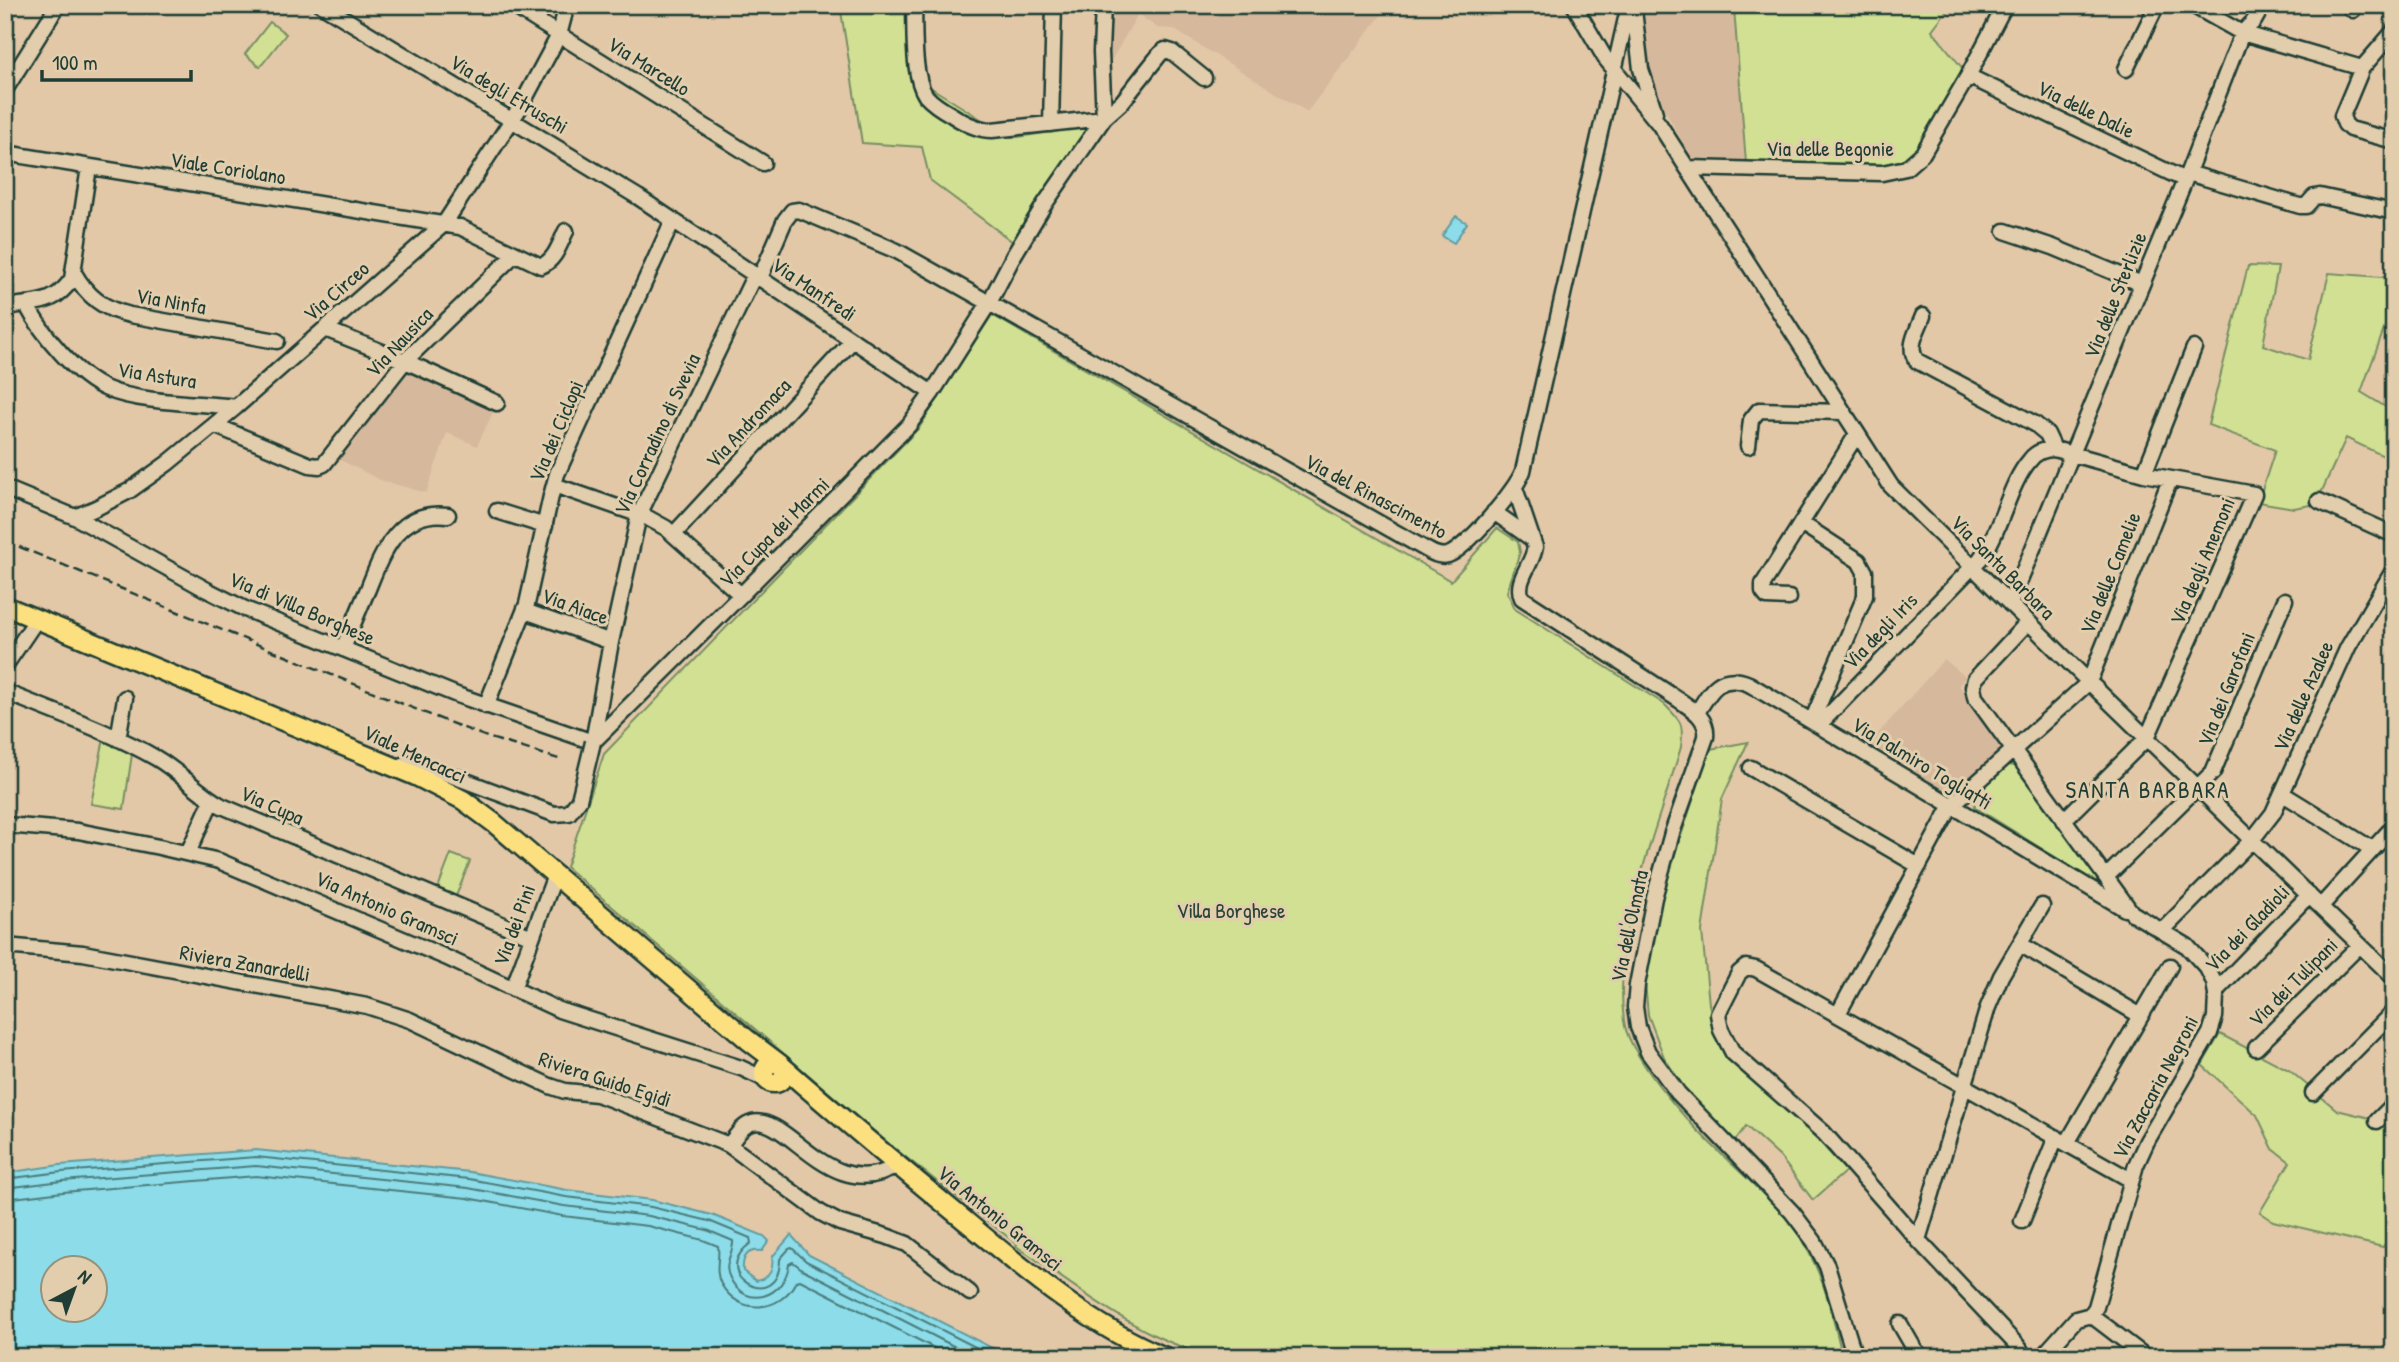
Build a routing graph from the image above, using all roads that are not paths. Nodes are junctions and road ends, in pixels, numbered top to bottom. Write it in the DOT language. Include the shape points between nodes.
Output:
graph roads {
  1 [pos="58,5"];
  2 [pos="322,5"];
  3 [pos="512,5"];
  4 [pos="567,5"];
  5 [pos="914,5"];
  6 [pos="1054,5"];
  7 [pos="1102,5"];
  8 [pos="1574,5"];
  9 [pos="1632,5"];
  10 [pos="2005,5"];
  11 [pos="2157,5"];
  12 [pos="2192,5"];
  13 [pos="2263,5"];
  14 [pos="2394,30"];
  15 [pos="2242,33"];
  16 [pos="559,35"];
  17 [pos="2362,68"];
  18 [pos="2126,69"];
  19 [pos="1615,72"];
  20 [pos="1968,76"];
  21 [pos="1204,78"];
  22 [pos="5,90"];
  23 [pos="1104,118"];
  24 [pos="513,120"];
  25 [pos="1051,124"];
  26 [pos="1659,124"];
  27 [pos="2394,141"];
  28 [pos="5,153"];
  29 [pos="763,163"];
  30 [pos="89,167"];
  31 [pos="1687,168"];
  32 [pos="2187,177"];
  33 [pos="2394,212"];
  34 [pos="673,220"];
  35 [pos="444,224"];
  36 [pos="566,231"];
  37 [pos="2005,231"];
  38 [pos="515,254"];
  39 [pos="74,273"];
  40 [pos="757,276"];
  41 [pos="2142,284"];
  42 [pos="989,303"];
  43 [pos="26,304"];
  44 [pos="5,308"];
  45 [pos="1923,316"];
  46 [pos="325,329"];
  47 [pos="853,340"];
  48 [pos="277,341"];
  49 [pos="2194,348"];
  50 [pos="405,361"];
  51 [pos="932,393"];
  52 [pos="497,403"];
  53 [pos="236,407"];
  54 [pos="1843,412"];
  55 [pos="214,425"];
  56 [pos="1857,434"];
  57 [pos="1748,446"];
  58 [pos="2054,449"];
  59 [pos="2072,455"];
  60 [pos="2144,474"];
  61 [pos="2170,480"];
  62 [pos="554,485"];
  63 [pos="5,488"];
  64 [pos="1515,488"];
  65 [pos="2319,501"];
  66 [pos="497,511"];
  67 [pos="1494,512"];
  68 [pos="447,515"];
  69 [pos="639,515"];
  70 [pos="75,517"];
  71 [pos="1801,523"];
  72 [pos="545,526"];
  73 [pos="674,534"];
  74 [pos="2394,536"];
  75 [pos="1533,540"];
  76 [pos="1972,567"];
  77 [pos="2394,569"];
  78 [pos="2388,592"];
  79 [pos="741,595"];
  80 [pos="1789,598"];
  81 [pos="2285,600"];
  82 [pos="2010,604"];
  83 [pos="5,606"];
  84 [pos="525,611"];
  85 [pos="37,619"];
  86 [pos="2028,622"];
  87 [pos="611,642"];
  88 [pos="343,649"];
  89 [pos="5,666"];
  90 [pos="2089,682"];
  91 [pos="5,692"];
  92 [pos="125,698"];
  93 [pos="486,706"];
  94 [pos="1697,713"];
  95 [pos="1815,723"];
  96 [pos="2147,738"];
  97 [pos="118,739"];
  98 [pos="593,741"];
  99 [pos="2013,750"];
  100 [pos="397,768"];
  101 [pos="1751,768"];
  102 [pos="2198,789"];
  103 [pos="2283,794"];
  104 [pos="212,800"];
  105 [pos="1952,805"];
  106 [pos="2064,820"];
  107 [pos="5,825"];
  108 [pos="2394,826"];
  109 [pos="2252,840"];
  110 [pos="2372,849"];
  111 [pos="188,853"];
  112 [pos="1919,866"];
  113 [pos="555,875"];
  114 [pos="2106,877"];
  115 [pos="2309,895"];
  116 [pos="2042,906"];
  117 [pos="2321,906"];
  118 [pos="2132,913"];
  119 [pos="2162,931"];
  120 [pos="532,937"];
  121 [pos="2020,944"];
  122 [pos="2360,945"];
  123 [pos="5,946"];
  124 [pos="2170,966"];
  125 [pos="2394,978"];
  126 [pos="513,989"];
  127 [pos="2216,991"];
  128 [pos="2394,1011"];
  129 [pos="1838,1014"];
  130 [pos="2141,1016"];
  131 [pos="470,1048"];
  132 [pos="2256,1048"];
  133 [pos="773,1072"];
  134 [pos="1965,1086"];
  135 [pos="2314,1093"];
  136 [pos="2394,1104"];
  137 [pos="2377,1121"];
  138 [pos="2061,1140"];
  139 [pos="729,1145"];
  140 [pos="898,1165"];
  141 [pos="2131,1180"];
  142 [pos="2022,1221"];
  143 [pos="1918,1240"];
  144 [pos="970,1293"];
  145 [pos="2091,1315"];
  146 [pos="1899,1324"];
  147 [pos="1165,1357"];
  148 [pos="1854,1357"];
  149 [pos="1922,1357"];
  150 [pos="2019,1357"];
  151 [pos="2042,1357"];
  152 [pos="2146,1357"];
  1 -- 22 [label="street"];
  2 -- 24 [label="street, Via degli Etruschi"];
  3 -- 16 [label="street, Via Marcello"];
  4 -- 16 [label="street, Via Circeo"];
  5 -- 25 [label="street" via="918,73 927,97 952,115 987,130"];
  6 -- 25 [label="street"];
  7 -- 23 [label="street"];
  8 -- 19 [label="street, Via Santa Barbara"];
  9 -- 19 [label="street, Via del Rinascimento"];
  9 -- 26 [label="street, Via Santa Barbara" via="1641,69"];
  10 -- 20 [label="street, Via delle Begonie"];
  11 -- 18 [label="street"];
  12 -- 15 [label="street"];
  13 -- 15 [label="street, Via delle Sterlizie"];
  14 -- 17 [label="street"];
  15 -- 17 [label="street"];
  15 -- 32 [label="street, Via delle Sterlizie"];
  16 -- 24 [label="street, Via Circeo"];
  16 -- 29 [label="street, Via Marcello"];
  17 -- 27 [label="street" via="2343,122 2350,129"];
  19 -- 26 [label="street, Via Santa Barbara"];
  19 -- 64 [label="street, Via del Rinascimento" via="1525,466"];
  20 -- 31 [label="street, Via delle Begonie" via="1918,159 1902,170"];
  20 -- 32 [label="street, Via delle Dalie"];
  21 -- 23 [label="street, Via Cupa dei Marmi" via="1165,50"];
  23 -- 25 [label="street"];
  23 -- 42 [label="street, Via Cupa dei Marmi" via="1034,220"];
  24 -- 34 [label="street, Via degli Etruschi"];
  24 -- 35 [label="street, Via Circeo"];
  26 -- 31 [label="street, Via Santa Barbara"];
  28 -- 30 [label="street, Viale Coriolano"];
  30 -- 35 [label="street, Viale Coriolano"];
  30 -- 39 [label="street"];
  31 -- 54 [label="street, Via Santa Barbara"];
  32 -- 33 [label="street, Via delle Dalie" via="2300,206 2320,196"];
  32 -- 41 [label="street, Via delle Sterlizie"];
  34 -- 40 [label="street, Via Manfredi"];
  34 -- 62 [label="street, Via dei Ciclopi"];
  35 -- 38 [label="street, Viale Coriolano" via="472,231"];
  35 -- 46 [label="street, Via Circeo"];
  36 -- 38 [label="street, Viale Coriolano" via="547,264 538,265"];
  37 -- 41 [label="street"];
  38 -- 50 [label="street, Via Nausica"];
  39 -- 43 [label="street" via="52,298"];
  39 -- 48 [label="street, Via Ninfa" via="90,296 112,310"];
  40 -- 42 [label="street, Via Corradino di Svevia" via="787,216 799,210 884,244"];
  40 -- 47 [label="street, Via Manfredi"];
  40 -- 69 [label="street, Via Corradino di Svevia"];
  41 -- 59 [label="street, Via delle Sterlizie"];
  42 -- 51 [label="street, Via Cupa dei Marmi"];
  42 -- 67 [label="street, Via del Rinascimento" via="1435,554 1456,551"];
  43 -- 44 [label="street"];
  43 -- 53 [label="street, Via Astura" via="66,356 104,388 127,396"];
  45 -- 58 [label="street" via="1911,352 1917,361 2035,424 2047,434"];
  46 -- 50 [label="street"];
  46 -- 53 [label="street, Via Circeo"];
  47 -- 51 [label="street, Via Manfredi"];
  47 -- 73 [label="street, Via Andromaca"];
  49 -- 60 [label="street"];
  50 -- 52 [label="street"];
  50 -- 55 [label="street, Via Nausica" via="321,465 310,465"];
  51 -- 79 [label="street, Via Cupa dei Marmi" via="909,425"];
  53 -- 55 [label="street, Via Circeo"];
  54 -- 56 [label="street, Via Santa Barbara"];
  54 -- 57 [label="street" via="1762,410 1751,420"];
  55 -- 70 [label="street, Via Circeo" via="137,486"];
  56 -- 71 [label="street"];
  56 -- 76 [label="street, Via Santa Barbara" via="1891,486"];
  58 -- 59 [label="street, Via degli Anemoni"];
  58 -- 76 [label="street, Via degli Iris" via="2039,452 2027,464 1991,542"];
  59 -- 60 [label="street, Via degli Anemoni"];
  59 -- 82 [label="street, Via delle Sterlizie"];
  60 -- 61 [label="street, Via degli Anemoni"];
  61 -- 90 [label="street, Via delle Camelie"];
  61 -- 96 [label="street, Via degli Anemoni" via="2254,495"];
  62 -- 69 [label="street"];
  62 -- 72 [label="street, Via dei Ciclopi"];
  63 -- 70 [label="street, Via di Villa Borghese"];
  64 -- 67 [label="street, Via del Rinascimento"];
  64 -- 75 [label="street"];
  65 -- 74 [label="street"];
  66 -- 72 [label="street"];
  67 -- 75 [label="street"];
  68 -- 88 [label="street" via="415,519 389,542"];
  69 -- 73 [label="street"];
  69 -- 87 [label="street, Via Corradino di Svevia"];
  70 -- 88 [label="street, Via di Villa Borghese" via="218,596"];
  71 -- 80 [label="street" via="1762,587 1767,597"];
  71 -- 95 [label="street" via="1859,561 1866,582 1862,604"];
  72 -- 84 [label="street, Via dei Ciclopi"];
  73 -- 79 [label="street"];
  75 -- 94 [label="street" via="1535,552 1519,590 1523,600"];
  76 -- 82 [label="street, Via Santa Barbara"];
  76 -- 95 [label="street, Via degli Iris"];
  77 -- 78 [label="street, Via delle Azalee"];
  78 -- 103 [label="street, Via delle Azalee" via="2355,633"];
  79 -- 98 [label="street, Via Cupa dei Marmi"];
  81 -- 102 [label="street, Via dei Garofani" via="2219,763"];
  82 -- 86 [label="street, Via Santa Barbara"];
  83 -- 85 [label="main road, Viale Mencacci"];
  84 -- 87 [label="street, Via Aiace"];
  84 -- 93 [label="street, Via dei Ciclopi"];
  85 -- 89 [label="street"];
  85 -- 100 [label="main road, Viale Mencacci"];
  86 -- 90 [label="street, Via Santa Barbara"];
  86 -- 99 [label="street" via="1973,687 1977,700"];
  87 -- 98 [label="street, Via Corradino di Svevia"];
  88 -- 93 [label="street, Via di Villa Borghese"];
  90 -- 96 [label="street, Via Santa Barbara"];
  90 -- 99 [label="street"];
  91 -- 97 [label="street, Via Cupa"];
  92 -- 97 [label="street"];
  93 -- 98 [label="street, Via di Villa Borghese"];
  94 -- 95 [label="street, Via Palmiro Togliatti" via="1716,687 1738,680"];
  94 -- 148 [label="street, Via dell'Olmata" via="1707,734 1654,898 1636,985 1638,1027 1648,1052 1678,1093 1812,1237 1827,1266"];
  95 -- 105 [label="street, Via Palmiro Togliatti"];
  96 -- 102 [label="street, Via Santa Barbara"];
  96 -- 106 [label="street"];
  97 -- 104 [label="street, Via Cupa" via="172,768"];
  98 -- 100 [label="street, bridge" via="579,800 569,813 554,814 418,763"];
  99 -- 105 [label="street"];
  99 -- 106 [label="street"];
  100 -- 113 [label="main road, Viale Mencacci" via="470,804"];
  101 -- 112 [label="street"];
  102 -- 109 [label="street, Via Santa Barbara"];
  102 -- 114 [label="street, Via dei Garofani"];
  103 -- 109 [label="street, Via delle Azalee"];
  103 -- 110 [label="street"];
  104 -- 111 [label="street"];
  104 -- 120 [label="street, Via Cupa"];
  105 -- 112 [label="street"];
  105 -- 118 [label="street, Via Palmiro Togliatti"];
  106 -- 114 [label="street"];
  107 -- 111 [label="street, Via Antonio Gramsci" via="78,831"];
  108 -- 110 [label="street"];
  109 -- 115 [label="street, Via Santa Barbara"];
  109 -- 119 [label="street, Via delle Azalee"];
  110 -- 117 [label="street"];
  111 -- 126 [label="street, Via Antonio Gramsci" via="237,867"];
  112 -- 129 [label="street"];
  113 -- 120 [label="street, Via dei Pini"];
  113 -- 133 [label="main road, Viale Mencacci" via="748,1040"];
  114 -- 118 [label="street"];
  115 -- 117 [label="street, Via Santa Barbara"];
  115 -- 127 [label="street, Via dei Gladioli"];
  116 -- 121 [label="street"];
  117 -- 122 [label="street, Via Santa Barbara"];
  118 -- 119 [label="street"];
  119 -- 127 [label="street" via="2194,953"];
  120 -- 126 [label="street, Via dei Pini"];
  121 -- 130 [label="street"];
  121 -- 134 [label="street" via="1988,1007"];
  122 -- 125 [label="street, Via Santa Barbara"];
  122 -- 132 [label="street, Via dei Tulipani"];
  123 -- 131 [label="street, Riviera Zanardelli" via="83,953 367,1006 406,1018"];
  124 -- 130 [label="street"];
  126 -- 133 [label="street, Via Antonio Gramsci" via="559,1010 741,1068"];
  127 -- 141 [label="street, Via Zaccaria Negroni" via="2212,1029 2147,1141"];
  128 -- 135 [label="street"];
  129 -- 134 [label="street"];
  129 -- 143 [label="street" via="1746,967 1722,1003 1718,1018 1724,1038 1739,1059 1817,1125"];
  130 -- 138 [label="street"];
  131 -- 139 [label="street, Riviera Guido Egidi" via="550,1086 593,1093"];
  133 -- 140 [label="main road, Via Antonio Gramsci" via="818,1098"];
  134 -- 138 [label="street"];
  134 -- 143 [label="street"];
  136 -- 137 [label="street"];
  138 -- 141 [label="street"];
  138 -- 142 [label="street"];
  139 -- 140 [label="street" via="746,1125 760,1122 840,1171 873,1175"];
  139 -- 144 [label="street, Riviera Guido Egidi" via="821,1213 906,1244"];
  140 -- 147 [label="main road, Via Antonio Gramsci" via="1003,1252 1102,1325"];
  141 -- 145 [label="street, Via Zaccaria Negroni"];
  143 -- 150 [label="street" via="2016,1343"];
  145 -- 151 [label="street" via="2076,1319"];
  145 -- 152 [label="street"];
  146 -- 149 [label="street"];
}
